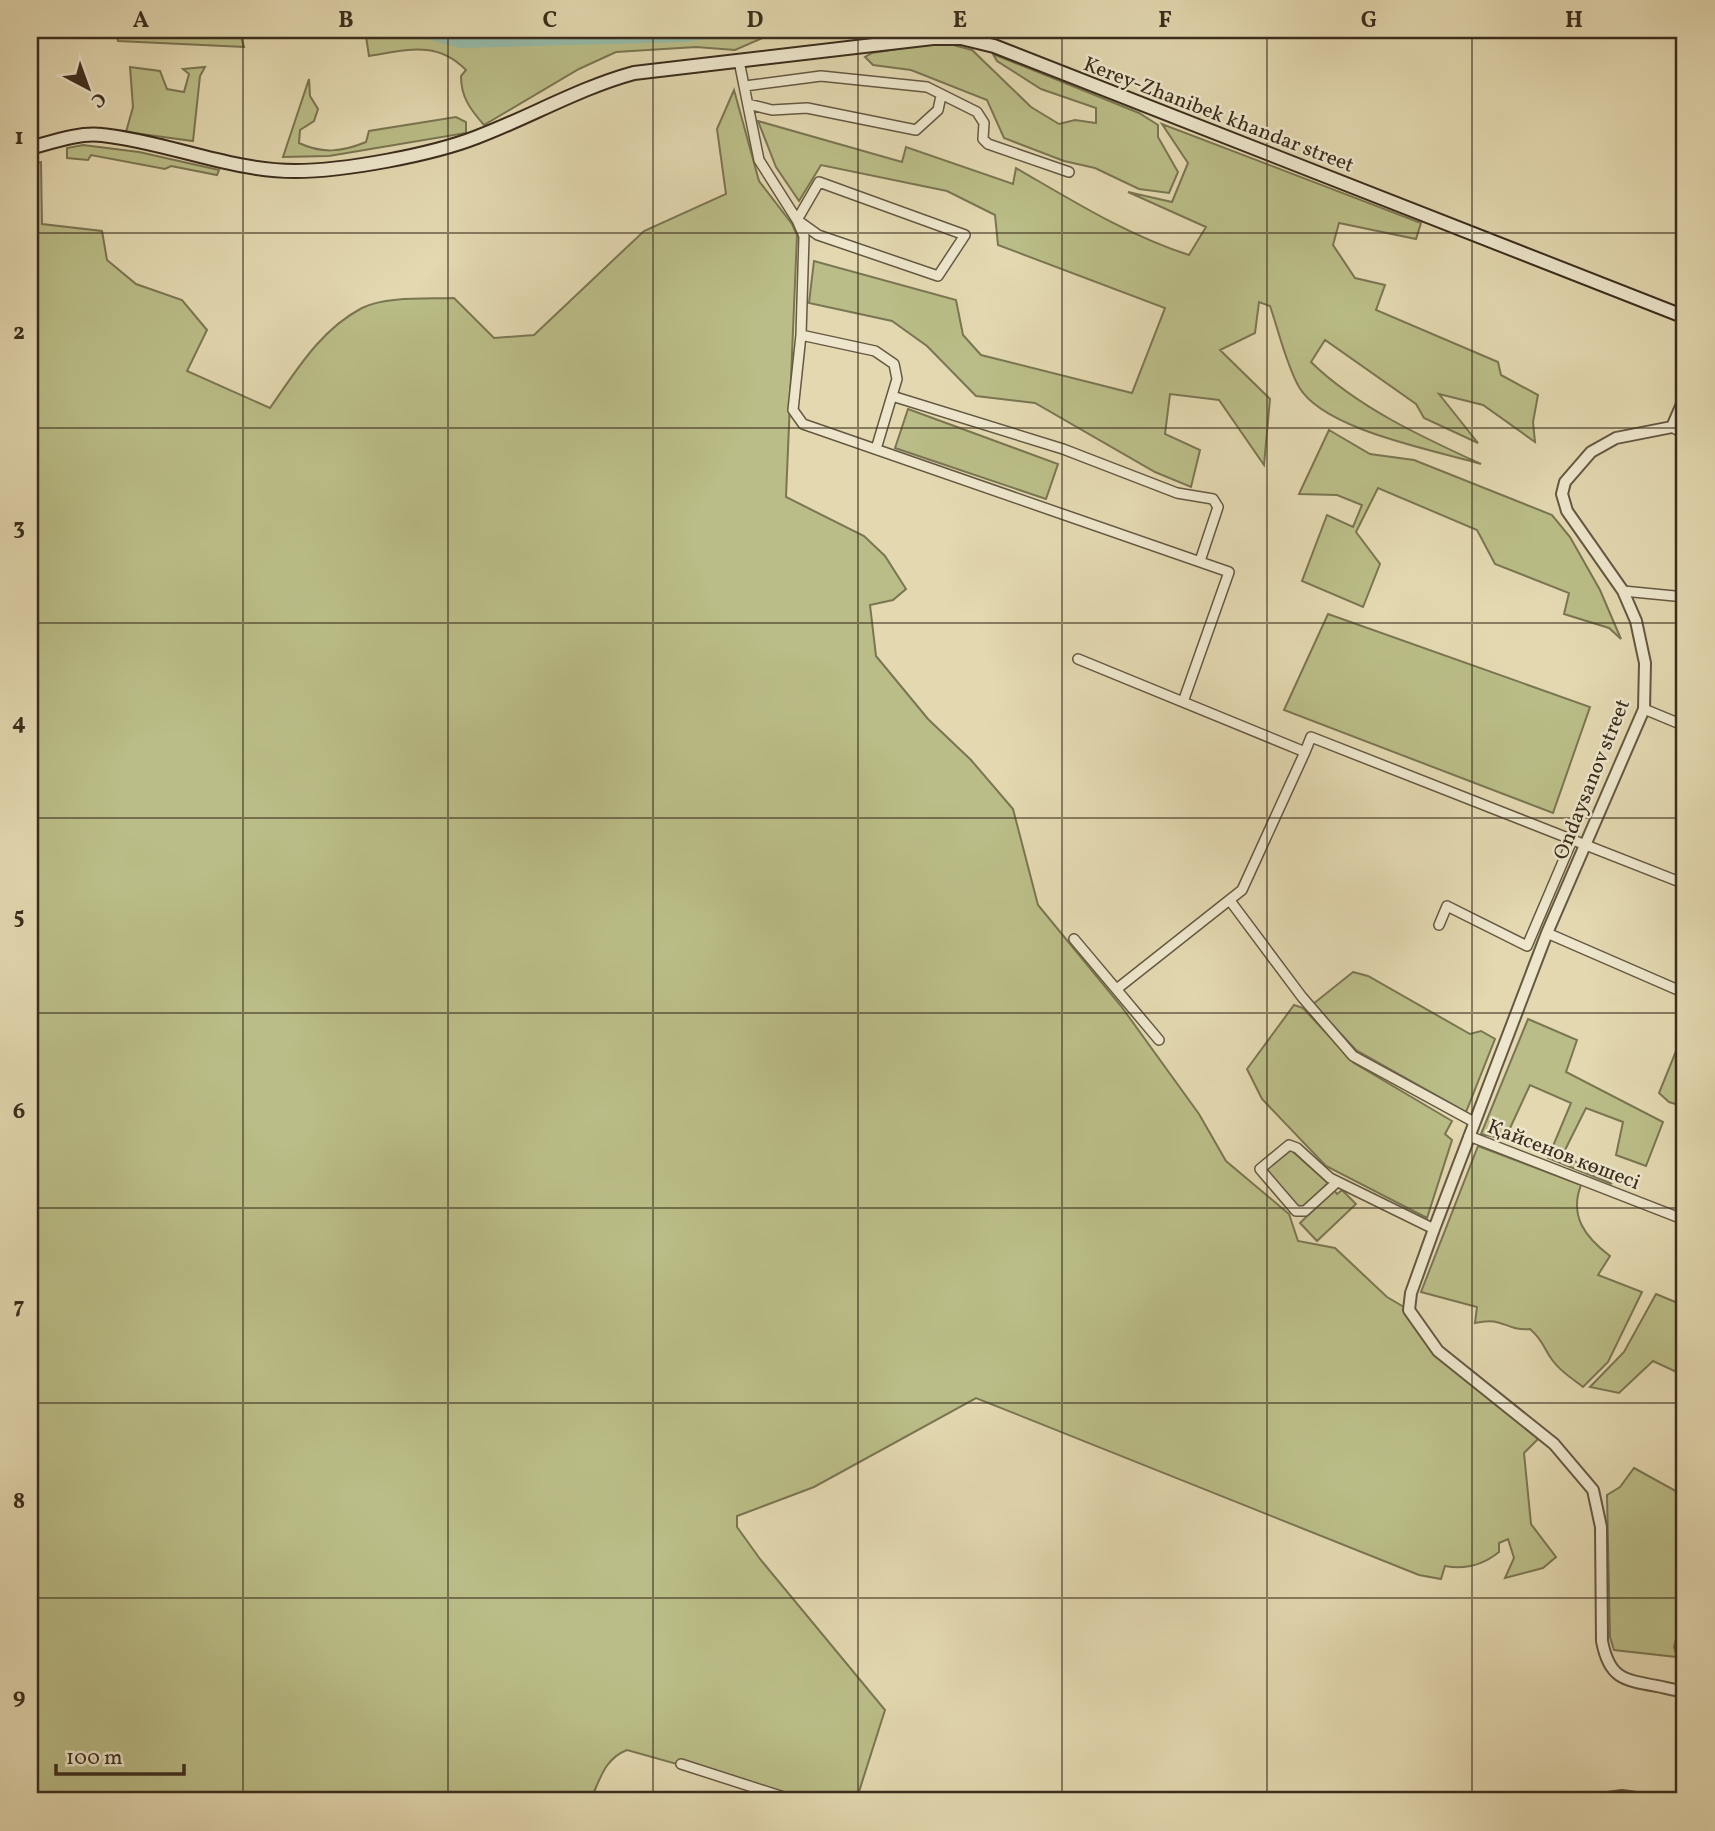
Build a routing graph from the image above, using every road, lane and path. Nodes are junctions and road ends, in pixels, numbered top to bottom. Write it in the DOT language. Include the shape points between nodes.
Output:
graph roads {
  1 [pos="740,61"];
  2 [pos="744,86"];
  3 [pos="941,96"];
  4 [pos="748,104"];
  5 [pos="30,148"];
  6 [pos="1069,172"];
  7 [pos="797,220"];
  8 [pos="1685,317"];
  9 [pos="800,335"];
  10 [pos="892,396"];
  11 [pos="1685,397"];
  12 [pos="1672,426"];
  13 [pos="1685,435"];
  14 [pos="876,449"];
  15 [pos="1200,561"];
  16 [pos="1623,592"];
  17 [pos="1685,597"];
  18 [pos="1078,659"];
  19 [pos="1183,702"];
  20 [pos="1644,709"];
  21 [pos="1685,726"];
  22 [pos="1305,752"];
  23 [pos="1573,838"];
  24 [pos="1586,843"];
  25 [pos="1685,884"];
  26 [pos="1231,902"];
  27 [pos="1439,925"];
  28 [pos="1547,933"];
  29 [pos="1074,939"];
  30 [pos="1118,988"];
  31 [pos="1685,993"];
  32 [pos="1159,1040"];
  33 [pos="1474,1122"];
  34 [pos="1469,1136"];
  35 [pos="1337,1182"];
  36 [pos="1685,1220"];
  37 [pos="1434,1229"];
  38 [pos="1685,1691"];
  39 [pos="681,1764"];
  40 [pos="796,1801"];
  41 [pos="1587,1801"];
  42 [pos="1658,1801"];
  1 -- 2 [label="street"];
  1 -- 5 [label="main road, Kerey-Zhanibek khandar street" via="624,75 476,138 420,154 325,168 294,171 245,164 100,135"];
  1 -- 8 [label="main road, Kerey-Zhanibek khandar street" via="933,38 961,38 994,46"];
  2 -- 3 [label="street" via="821,76 927,88"];
  2 -- 4 [label="street"];
  3 -- 4 [label="street" via="938,110 916,130 820,110 772,110"];
  3 -- 6 [label="street" via="977,112 985,123 983,139 988,144"];
  4 -- 7 [label="street" via="760,160"];
  7 -- 7 [label="street" via="818,235 938,276 965,235 819,182"];
  7 -- 9 [label="street" via="804,236"];
  9 -- 10 [label="street" via="887,356 897,379"];
  9 -- 14 [label="street" via="795,418"];
  10 -- 14 [label="street"];
  10 -- 15 [label="street" via="1063,449 1180,494 1213,499 1218,507"];
  11 -- 12 [label="street"];
  12 -- 13 [label="street"];
  12 -- 16 [label="street, Ondaysanov street" via="1616,438 1591,452 1565,482 1562,494 1567,511"];
  14 -- 15 [label="street"];
  15 -- 19 [label="street" via="1229,572"];
  16 -- 17 [label="street"];
  16 -- 20 [label="street, Ondaysanov street" via="1636,621 1645,663"];
  18 -- 19 [label="street"];
  19 -- 22 [label="street"];
  20 -- 21 [label="street"];
  20 -- 24 [label="street, Ondaysanov street"];
  22 -- 23 [label="street" via="1311,737"];
  22 -- 26 [label="street" via="1242,890"];
  23 -- 24 [label="street"];
  23 -- 27 [label="street" via="1527,946 1447,906"];
  24 -- 25 [label="street"];
  24 -- 28 [label="street, Ondaysanov street"];
  26 -- 30 [label="street"];
  26 -- 33 [label="street" via="1353,1056"];
  28 -- 31 [label="street"];
  28 -- 33 [label="street, Ondaysanov street"];
  29 -- 30 [label="street"];
  30 -- 32 [label="street"];
  33 -- 34 [label="street, Ondaysanov street"];
  34 -- 36 [label="street, Қайсенов көшесі"];
  34 -- 37 [label="street, Ondaysanov street"];
  35 -- 35 [label="street" via="1289,1145 1260,1169 1296,1211 1305,1210"];
  35 -- 37 [label="street"];
  37 -- 38 [label="street, Ondaysanov street" via="1409,1310 1438,1350 1554,1444 1593,1490 1600,1521 1602,1641 1605,1659 1616,1675"];
  39 -- 40 [label="street"];
  41 -- 42 [label="street" via="1622,1796"];
}
